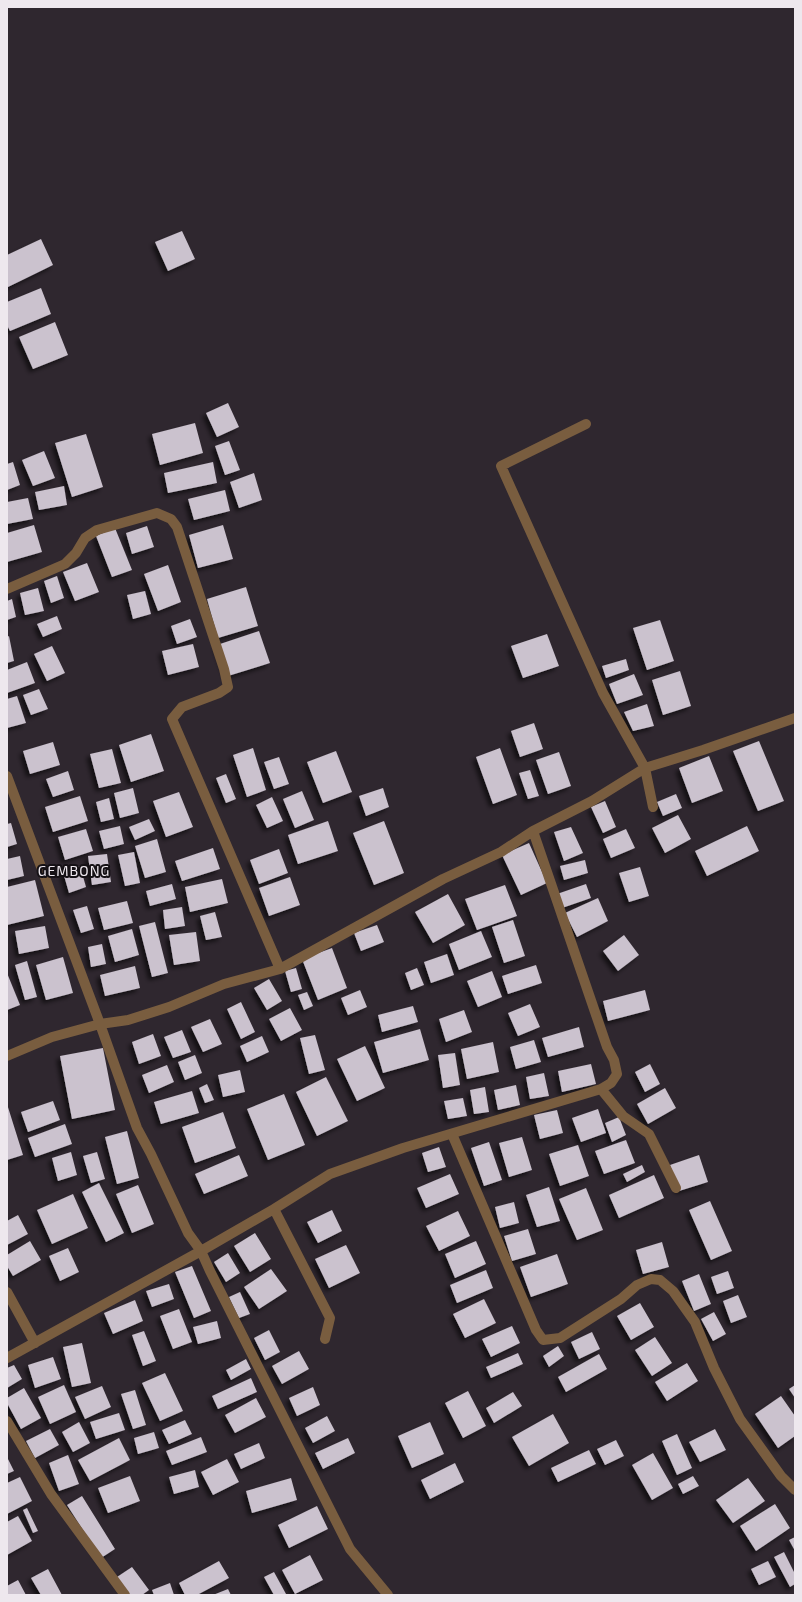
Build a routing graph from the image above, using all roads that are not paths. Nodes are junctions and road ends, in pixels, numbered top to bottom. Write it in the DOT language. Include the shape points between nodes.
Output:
graph roads {
  1 [pos="586,424"];
  2 [pos="7,589"];
  3 [pos="795,718"];
  4 [pos="646,768"];
  5 [pos="7,776"];
  6 [pos="653,807"];
  7 [pos="533,831"];
  8 [pos="280,969"];
  9 [pos="100,1024"];
  10 [pos="7,1056"];
  11 [pos="601,1088"];
  12 [pos="452,1134"];
  13 [pos="676,1188"];
  14 [pos="274,1209"];
  15 [pos="201,1251"];
  16 [pos="7,1292"];
  17 [pos="325,1339"];
  18 [pos="35,1343"];
  19 [pos="7,1358"];
  20 [pos="7,1421"];
  21 [pos="795,1490"];
  22 [pos="125,1595"];
  23 [pos="388,1595"];
  1 -- 4 [label="street" via="501,466 603,693"];
  2 -- 8 [label="street" via="65,564 76,553 85,538 97,530 157,513 171,519 177,527 228,686 219,693 182,707 172,719"];
  3 -- 4 [label="street"];
  4 -- 6 [label="street"];
  4 -- 7 [label="street" via="592,801"];
  5 -- 9 [label="street"];
  7 -- 8 [label="street" via="501,852 443,878"];
  7 -- 11 [label="street" via="614,1060 617,1074 611,1083"];
  8 -- 9 [label="street" via="224,984 170,1007 135,1018"];
  9 -- 10 [label="street" via="52,1037"];
  9 -- 15 [label="street" via="137,1128 188,1233"];
  11 -- 12 [label="street"];
  11 -- 13 [label="street" via="622,1116 649,1134"];
  12 -- 14 [label="street" via="330,1174"];
  12 -- 21 [label="street" via="536,1330 543,1340 560,1338 621,1299 637,1285 650,1279 660,1280 673,1291 695,1322 714,1368 740,1419 781,1476"];
  14 -- 15 [label="street"];
  14 -- 17 [label="street" via="330,1318"];
  15 -- 18 [label="street"];
  15 -- 23 [label="street" via="350,1549"];
  16 -- 18 [label="street"];
  18 -- 19 [label="street"];
  20 -- 22 [label="street" via="51,1494"];
}
